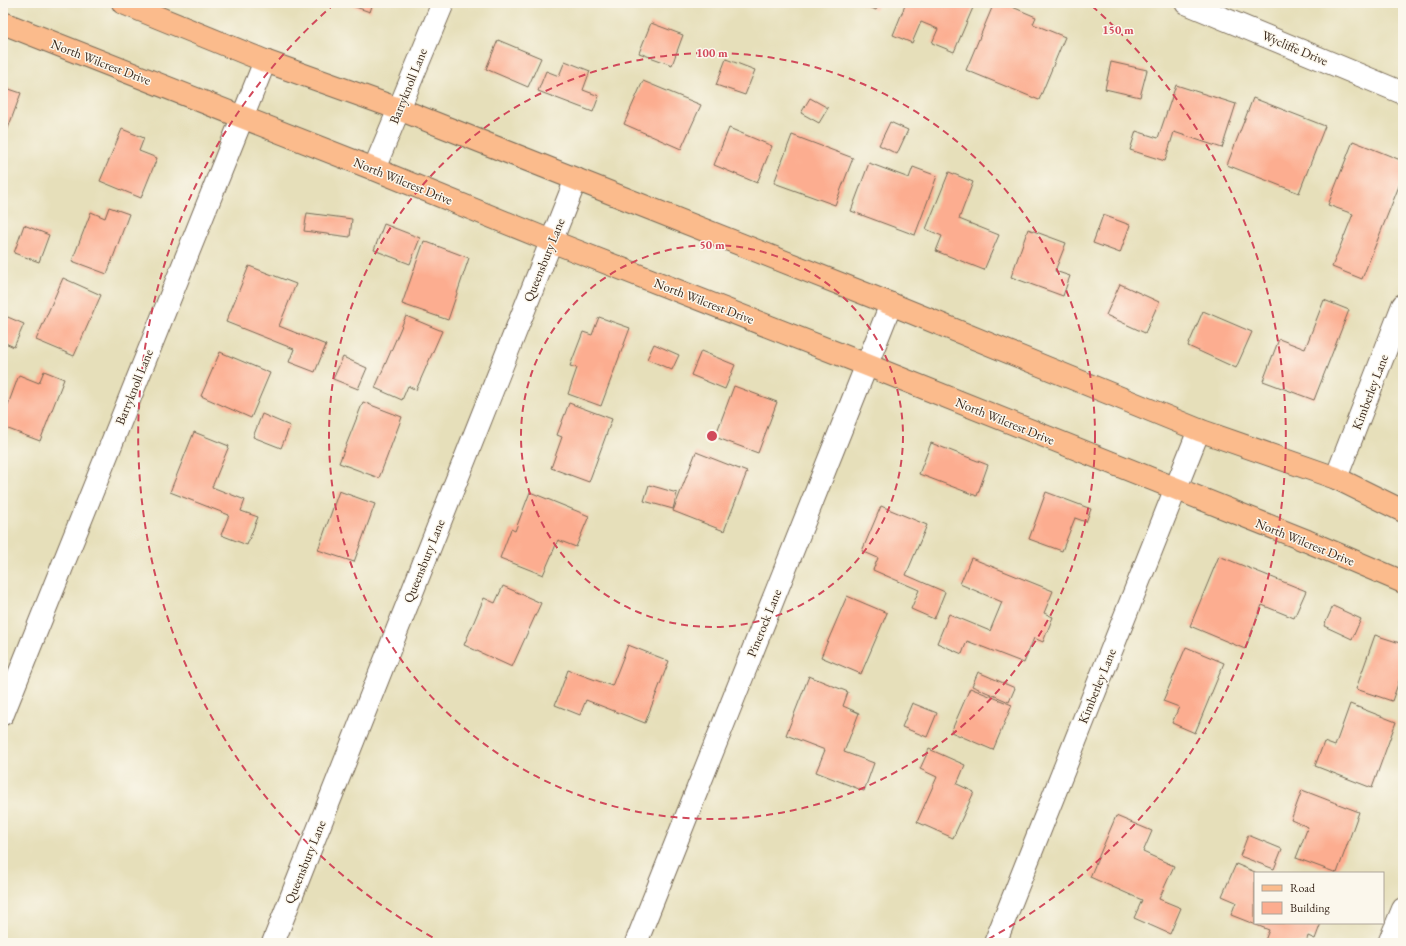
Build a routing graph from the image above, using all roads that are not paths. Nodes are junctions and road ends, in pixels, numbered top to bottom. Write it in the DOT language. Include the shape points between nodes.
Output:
graph roads {
  1 [pos="123,3"];
  2 [pos="443,3"];
  3 [pos="1186,3"];
  4 [pos="3,24"];
  5 [pos="265,60"];
  6 [pos="1403,93"];
  7 [pos="399,109"];
  8 [pos="242,117"];
  9 [pos="374,169"];
  10 [pos="576,179"];
  11 [pos="551,241"];
  12 [pos="891,304"];
  13 [pos="1403,305"];
  14 [pos="867,365"];
  15 [pos="1199,430"];
  16 [pos="1336,478"];
  17 [pos="1175,489"];
  18 [pos="1403,511"];
  19 [pos="1403,582"];
  20 [pos="3,714"];
  21 [pos="1403,909"];
  22 [pos="273,943"];
  23 [pos="636,943"];
  24 [pos="995,943"];
  25 [pos="1389,943"];
  1 -- 5 [label="main road"];
  2 -- 7 [label="street, Barryknoll Lane"];
  3 -- 6 [label="street, Wycliffe Drive"];
  4 -- 8 [label="main road, North Wilcrest Drive"];
  5 -- 7 [label="main road"];
  5 -- 8 [label="street, Barryknoll Lane"];
  7 -- 9 [label="street, Barryknoll Lane"];
  7 -- 10 [label="main road"];
  8 -- 9 [label="main road, North Wilcrest Drive"];
  8 -- 20 [label="street, Barryknoll Lane"];
  9 -- 11 [label="main road, North Wilcrest Drive"];
  10 -- 11 [label="street, Queensbury Lane"];
  10 -- 12 [label="main road"];
  11 -- 14 [label="main road, North Wilcrest Drive"];
  11 -- 22 [label="street, Queensbury Lane"];
  12 -- 14 [label="street, Pinerock Lane"];
  12 -- 15 [label="main road"];
  13 -- 16 [label="street, Kimberley Lane"];
  14 -- 17 [label="main road, North Wilcrest Drive"];
  14 -- 23 [label="street, Pinerock Lane"];
  15 -- 16 [label="main road"];
  15 -- 17 [label="street, Kimberley Lane"];
  16 -- 18 [label="main road"];
  17 -- 19 [label="main road, North Wilcrest Drive"];
  17 -- 24 [label="street, Kimberley Lane"];
  21 -- 25 [label="street"];
}
